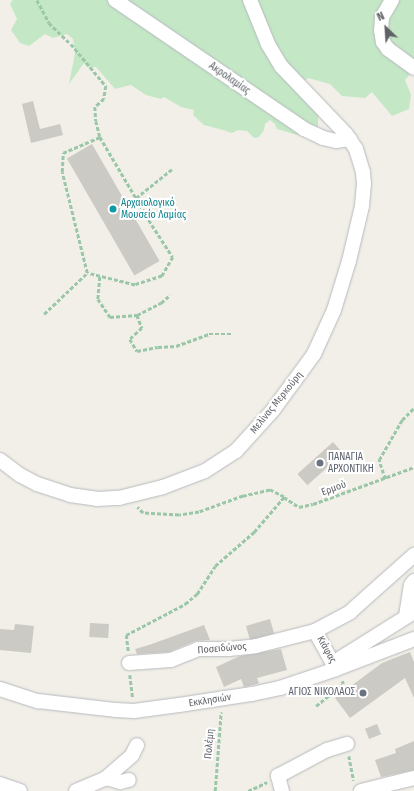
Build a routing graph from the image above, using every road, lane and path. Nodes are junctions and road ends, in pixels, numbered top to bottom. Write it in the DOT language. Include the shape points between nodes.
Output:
graph roads {
  1 [pos="37,0"];
  2 [pos="115,0"];
  3 [pos="250,0"];
  4 [pos="392,0"];
  5 [pos="414,68"];
  6 [pos="100,137"];
  7 [pos="350,139"];
  8 [pos="172,168"];
  9 [pos="136,198"];
  10 [pos="87,273"];
  11 [pos="100,277"];
  12 [pos="170,295"];
  13 [pos="44,314"];
  14 [pos="137,315"];
  15 [pos="231,334"];
  16 [pos="414,408"];
  17 [pos="0,460"];
  18 [pos="414,467"];
  19 [pos="385,479"];
  20 [pos="133,495"];
  21 [pos="284,497"];
  22 [pos="414,555"];
  23 [pos="414,581"];
  24 [pos="410,614"];
  25 [pos="315,631"];
  26 [pos="126,635"];
  27 [pos="414,639"];
  28 [pos="129,663"];
  29 [pos="335,666"];
  30 [pos="0,689"];
  31 [pos="223,698"];
  32 [pos="316,706"];
  33 [pos="347,744"];
  34 [pos="137,745"];
  35 [pos="278,776"];
  36 [pos="106,778"];
  37 [pos="414,778"];
  38 [pos="128,780"];
  39 [pos="0,784"];
  40 [pos="358,787"];
  41 [pos="81,789"];
  42 [pos="20,791"];
  43 [pos="215,791"];
  44 [pos="248,791"];
  45 [pos="282,791"];
  1 -- 6 [label="path" via="48,23 71,44 106,86 104,99 95,107"];
  2 -- 7 [label="street, Ακρολαμίας" via="304,129 336,141"];
  3 -- 7 [label="street, Μελίνας Μερκούρη" via="268,44 281,66"];
  4 -- 5 [label="street" via="382,17 381,30 384,42 397,57"];
  6 -- 9 [label="path"];
  6 -- 10 [label="path" via="63,153 62,172"];
  7 -- 20 [label="street, Μελίνας Μερκούρη" via="363,172 362,206 340,293 314,354 273,410 236,451 205,471"];
  8 -- 9 [label="path"];
  9 -- 11 [label="path" via="173,257 162,276 135,285"];
  10 -- 11 [label="path"];
  10 -- 13 [label="path"];
  11 -- 14 [label="path" via="98,298 110,317"];
  12 -- 14 [label="path" via="161,303"];
  14 -- 15 [label="path" via="142,328 130,339 137,351 176,346 209,334"];
  16 -- 19 [label="path" via="402,420 379,460"];
  17 -- 20 [label="street, Μελίνας Μερκούρη" via="33,482 63,493 97,499"];
  18 -- 19 [label="path, Ερμού"];
  19 -- 21 [label="path, Ερμού" via="322,502 299,507"];
  20 -- 21 [label="path" via="138,510 143,513 179,515 199,512 242,496 270,490"];
  21 -- 26 [label="path" via="254,532 215,566 197,594 185,604"];
  22 -- 25 [label="street, Ποσειδώνος" via="350,612"];
  23 -- 24 [label="street" via="411,585"];
  24 -- 29 [label="street"];
  25 -- 28 [label="street, Ποσειδώνος" via="256,646 198,649 171,660"];
  25 -- 29 [label="street, Κιάφας"];
  27 -- 29 [label="street, Εκκλησιών"];
  29 -- 31 [label="street, Εκκλησιών" via="280,688"];
  29 -- 32 [label="path" via="343,684"];
  30 -- 31 [label="street, Εκκλησιών" via="43,702 128,711"];
  31 -- 43 [label="path, Πολέμη"];
  33 -- 35 [label="street" via="327,750"];
  33 -- 40 [label="path"];
  34 -- 36 [label="street" via="132,755"];
  35 -- 44 [label="path"];
  35 -- 45 [label="street"];
  36 -- 38 [label="street" via="120,782"];
  36 -- 41 [label="street"];
  37 -- 40 [label="street"];
  39 -- 42 [label="street"];
}
